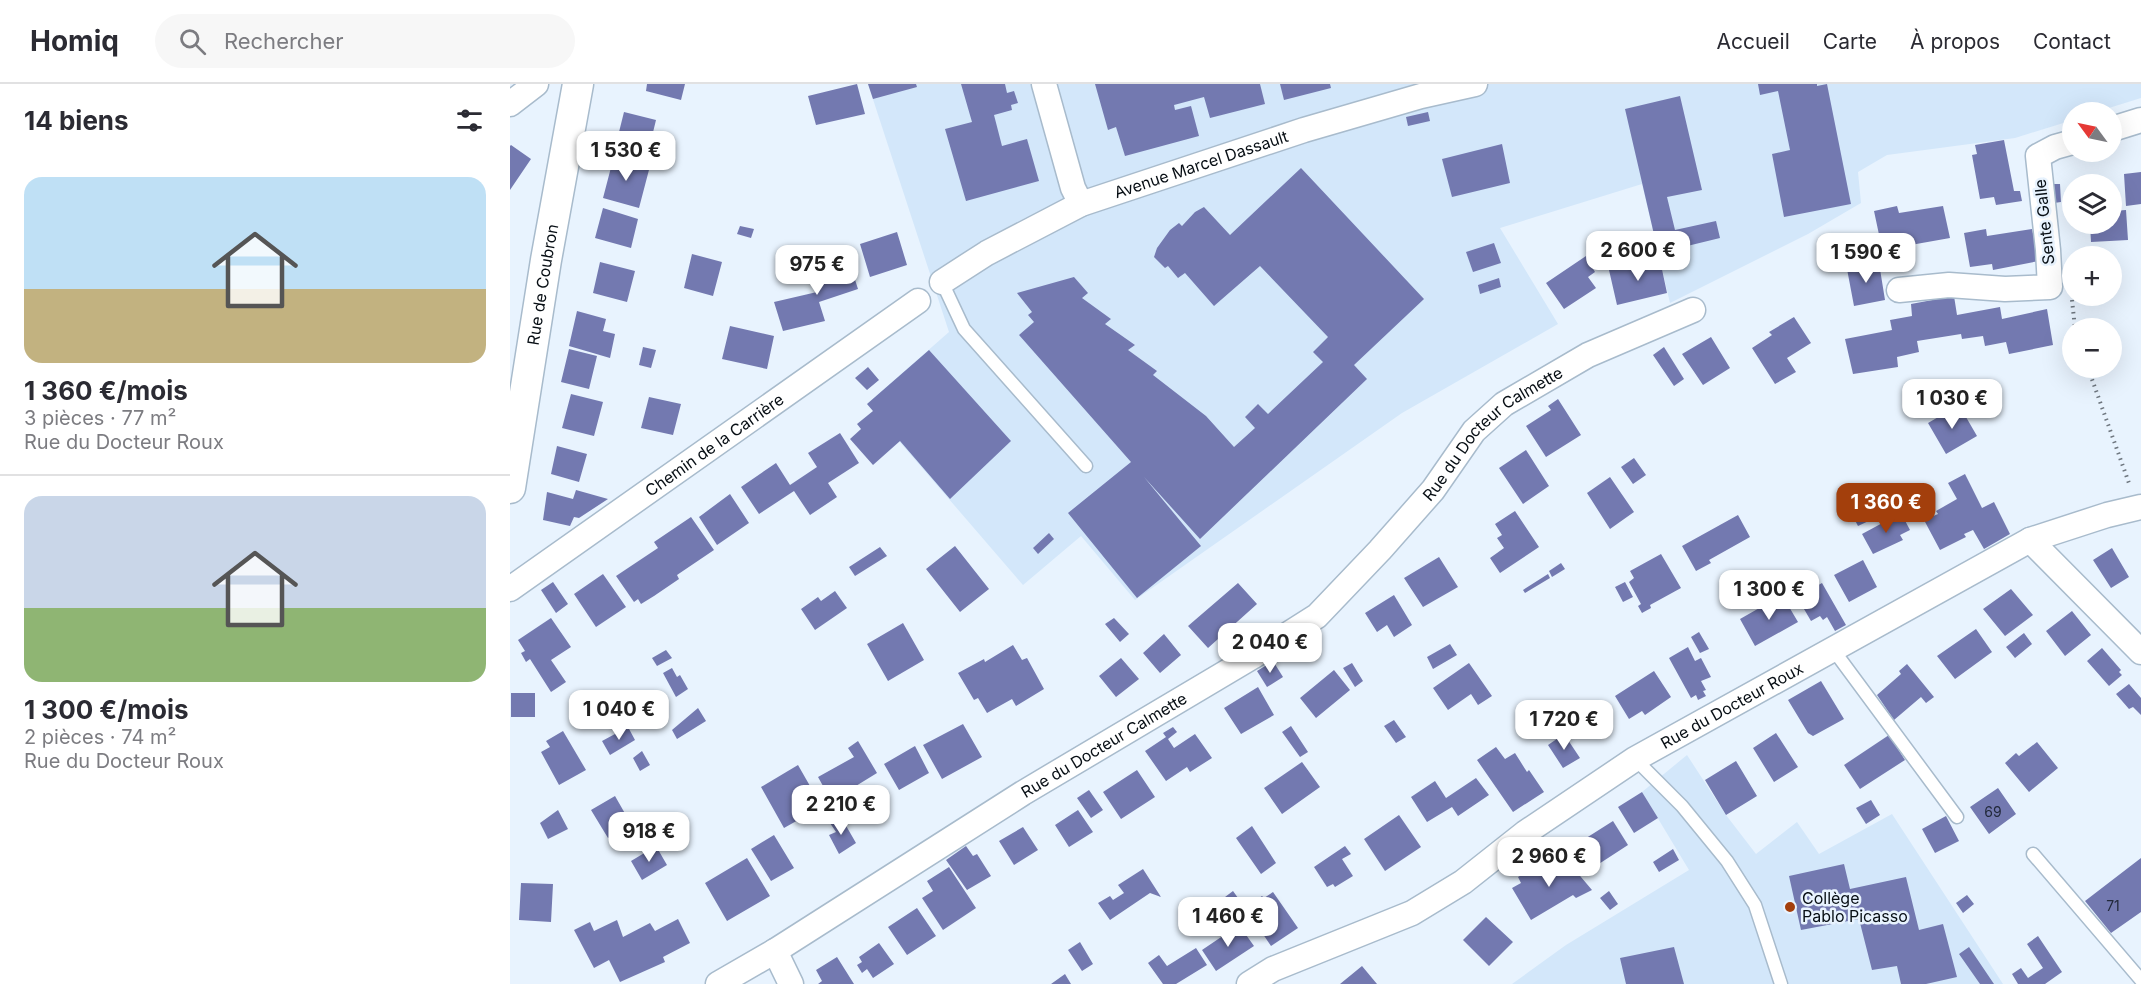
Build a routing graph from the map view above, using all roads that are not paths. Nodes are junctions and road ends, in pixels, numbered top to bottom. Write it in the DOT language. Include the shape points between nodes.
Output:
graph roads {
  1 [pos="536,84"];
  2 [pos="578,84"];
  3 [pos="1044,84"];
  4 [pos="1475,84"];
  5 [pos="510,104"];
  6 [pos="2141,120"];
  7 [pos="2122,126"];
  8 [pos="2062,145"];
  9 [pos="1081,204"];
  10 [pos="942,282"];
  11 [pos="1899,290"];
  12 [pos="918,300"];
  13 [pos="1693,310"];
  14 [pos="1086,465"];
  15 [pos="510,488"];
  16 [pos="2136,500"];
  17 [pos="2031,540"];
  18 [pos="510,589"];
  19 [pos="1832,648"];
  20 [pos="2141,652"];
  21 [pos="1635,759"];
  22 [pos="1957,817"];
  23 [pos="2033,854"];
  24 [pos="774,951"];
  25 [pos="2141,980"];
  26 [pos="717,984"];
  27 [pos="792,984"];
  28 [pos="1249,984"];
  29 [pos="1781,984"];
  1 -- 5 [label="street"];
  2 -- 15 [label="street, Rue de Coubron"];
  3 -- 9 [label="street"];
  4 -- 9 [label="street, Avenue Marcel Dassault" via="1304,130"];
  6 -- 7 [label="street"];
  8 -- 11 [label="street, Sente Galle" via="2038,156 2050,287 1949,285"];
  9 -- 10 [label="street, Avenue Marcel Dassault"];
  10 -- 14 [label="lane" via="964,329"];
  12 -- 18 [label="street, Chemin de la Carrière"];
  13 -- 24 [label="street, Rue du Docteur Calmette" via="1587,355 1504,404 1474,431 1433,490 1317,616 1023,793"];
  16 -- 17 [label="street, Rue du Docteur Roux" via="2107,515"];
  17 -- 19 [label="street, Rue du Docteur Roux"];
  17 -- 20 [label="street"];
  19 -- 21 [label="street, Rue du Docteur Roux"];
  19 -- 22 [label="lane"];
  21 -- 28 [label="street, Rue du Docteur Roux" via="1525,833 1463,882 1413,913 1273,969"];
  21 -- 29 [label="lane" via="1683,806 1733,869 1755,905"];
  23 -- 25 [label="lane"];
  24 -- 26 [label="street, Rue du Docteur Calmette"];
  24 -- 27 [label="street"];
}
